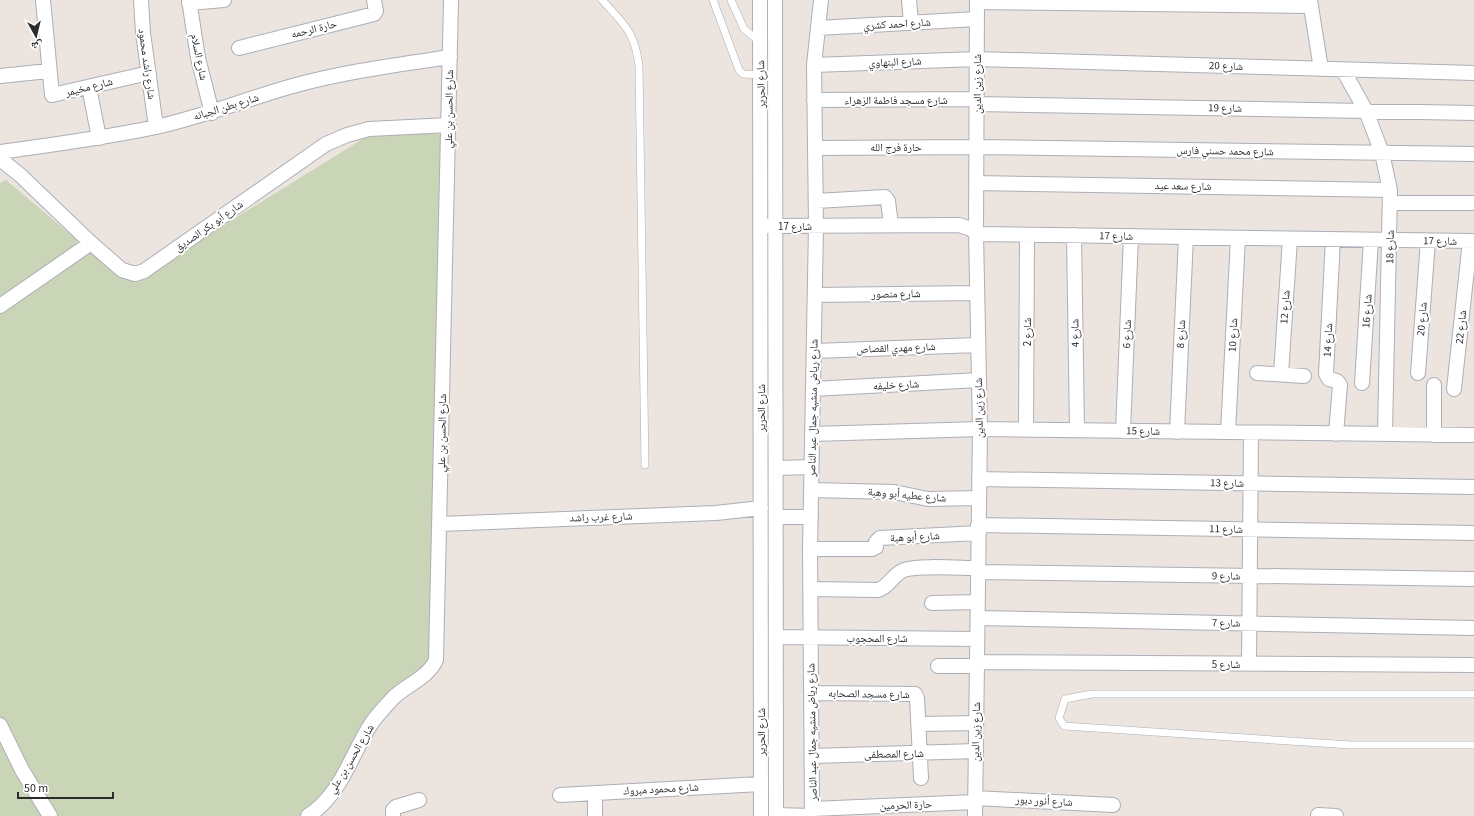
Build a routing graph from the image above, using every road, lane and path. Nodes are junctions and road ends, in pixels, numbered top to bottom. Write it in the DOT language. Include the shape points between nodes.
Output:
graph roads {
  1 [pos="43,0"];
  2 [pos="141,0"];
  3 [pos="224,0"];
  4 [pos="374,0"];
  5 [pos="452,0"];
  6 [pos="602,0"];
  7 [pos="713,0"];
  8 [pos="732,0"];
  9 [pos="760,0"];
  10 [pos="775,0"];
  11 [pos="821,0"];
  12 [pos="909,0"];
  13 [pos="189,1"];
  14 [pos="977,1"];
  15 [pos="1311,3"];
  16 [pos="977,19"];
  17 [pos="911,23"];
  18 [pos="818,28"];
  19 [pos="760,42"];
  20 [pos="239,48"];
  21 [pos="450,57"];
  22 [pos="977,59"];
  23 [pos="814,66"];
  24 [pos="1321,69"];
  25 [pos="1343,70"];
  26 [pos="48,71"];
  27 [pos="149,73"];
  28 [pos="1474,73"];
  29 [pos="761,75"];
  30 [pos="776,75"];
  31 [pos="0,76"];
  32 [pos="89,87"];
  33 [pos="814,100"];
  34 [pos="977,102"];
  35 [pos="1366,111"];
  36 [pos="212,113"];
  37 [pos="1474,113"];
  38 [pos="449,125"];
  39 [pos="156,127"];
  40 [pos="99,138"];
  41 [pos="977,147"];
  42 [pos="815,148"];
  43 [pos="0,152"];
  44 [pos="1382,153"];
  45 [pos="1474,154"];
  46 [pos="0,159"];
  47 [pos="976,184"];
  48 [pos="1390,196"];
  49 [pos="816,200"];
  50 [pos="1474,203"];
  51 [pos="891,225"];
  52 [pos="761,226"];
  53 [pos="777,226"];
  54 [pos="816,226"];
  55 [pos="976,234"];
  56 [pos="1027,235"];
  57 [pos="1074,235"];
  58 [pos="1131,236"];
  59 [pos="1186,237"];
  60 [pos="1238,238"];
  61 [pos="1290,239"];
  62 [pos="1333,239"];
  63 [pos="1371,240"];
  64 [pos="1390,240"];
  65 [pos="1428,241"];
  66 [pos="1472,241"];
  67 [pos="91,244"];
  68 [pos="977,293"];
  69 [pos="815,295"];
  70 [pos="0,306"];
  71 [pos="978,345"];
  72 [pos="814,351"];
  73 [pos="1258,373"];
  74 [pos="1418,373"];
  75 [pos="1281,374"];
  76 [pos="1304,376"];
  77 [pos="979,380"];
  78 [pos="1362,383"];
  79 [pos="1434,385"];
  80 [pos="813,389"];
  81 [pos="1454,389"];
  82 [pos="761,415"];
  83 [pos="777,415"];
  84 [pos="980,429"];
  85 [pos="1026,430"];
  86 [pos="1077,430"];
  87 [pos="1123,431"];
  88 [pos="1176,432"];
  89 [pos="1228,432"];
  90 [pos="1251,432"];
  91 [pos="812,434"];
  92 [pos="1336,434"];
  93 [pos="1385,434"];
  94 [pos="1434,435"];
  95 [pos="1474,435"];
  96 [pos="761,436"];
  97 [pos="777,436"];
  98 [pos="645,465"];
  99 [pos="811,467"];
  100 [pos="777,468"];
  101 [pos="979,479"];
  102 [pos="1251,483"];
  103 [pos="1474,487"];
  104 [pos="811,490"];
  105 [pos="979,498"];
  106 [pos="761,508"];
  107 [pos="776,517"];
  108 [pos="811,517"];
  109 [pos="440,524"];
  110 [pos="978,529"];
  111 [pos="1250,530"];
  112 [pos="1474,533"];
  113 [pos="810,549"];
  114 [pos="978,570"];
  115 [pos="1250,576"];
  116 [pos="1474,579"];
  117 [pos="811,589"];
  118 [pos="978,602"];
  119 [pos="932,603"];
  120 [pos="978,618"];
  121 [pos="1249,624"];
  122 [pos="1474,628"];
  123 [pos="776,637"];
  124 [pos="811,638"];
  125 [pos="977,639"];
  126 [pos="977,664"];
  127 [pos="1249,664"];
  128 [pos="1474,665"];
  129 [pos="938,666"];
  130 [pos="811,693"];
  131 [pos="1474,694"];
  132 [pos="976,723"];
  133 [pos="919,724"];
  134 [pos="0,725"];
  135 [pos="1474,745"];
  136 [pos="976,752"];
  137 [pos="920,753"];
  138 [pos="812,756"];
  139 [pos="921,778"];
  140 [pos="761,784"];
  141 [pos="595,793"];
  142 [pos="560,795"];
  143 [pos="419,800"];
  144 [pos="975,800"];
  145 [pos="1113,805"];
  146 [pos="812,814"];
  147 [pos="776,815"];
  148 [pos="1318,815"];
  149 [pos="50,816"];
  150 [pos="308,816"];
  151 [pos="393,816"];
  152 [pos="595,816"];
  153 [pos="761,816"];
  154 [pos="975,816"];
  155 [pos="1336,816"];
  1 -- 26 [label="street, شارع مخيمر"];
  2 -- 27 [label="street, شارع راشد محمود"];
  3 -- 13 [label="street"];
  4 -- 20 [label="street, حارة الرحمه" via="374,14"];
  5 -- 21 [label="street, شارع الحسن بن علي"];
  6 -- 98 [label="lane" via="629,30 637,47 639,66"];
  7 -- 29 [label="lane" via="739,70 743,74"];
  8 -- 19 [label="lane" via="744,29"];
  9 -- 19 [label="street, شارع الحرير"];
  10 -- 30 [label="street, شارع الحرير"];
  11 -- 18 [label="street, شارع رياض منشيه جمال عبد الناصر"];
  12 -- 17 [label="street"];
  13 -- 36 [label="street, شارع السلام" via="198,58"];
  14 -- 15 [label="street"];
  14 -- 16 [label="street, شارع زين الدين"];
  15 -- 24 [label="street"];
  16 -- 17 [label="street, شارع احمد كشري"];
  16 -- 22 [label="street, شارع زين الدين"];
  17 -- 18 [label="street, شارع احمد كشري"];
  18 -- 23 [label="street, شارع رياض منشيه جمال عبد الناصر"];
  19 -- 29 [label="street, شارع الحرير"];
  21 -- 36 [label="street, شارع بطن الجبانه" via="368,69 303,84"];
  21 -- 38 [label="street, شارع الحسن بن علي"];
  22 -- 23 [label="street, شارع البنهاوي"];
  22 -- 24 [label="street, شارع 20"];
  22 -- 34 [label="street, شارع زين الدين"];
  23 -- 33 [label="street, شارع رياض منشيه جمال عبد الناصر"];
  24 -- 25 [label="street, شارع 20"];
  25 -- 28 [label="street, شارع 20"];
  25 -- 35 [label="street, شارع 18"];
  26 -- 31 [label="street"];
  26 -- 32 [label="street, شارع مخيمر" via="53,96"];
  27 -- 32 [label="street, شارع مخيمر"];
  27 -- 39 [label="street, شارع راشد محمود"];
  29 -- 30 [label="street"];
  29 -- 52 [label="street, شارع الحرير"];
  30 -- 53 [label="street, شارع الحرير"];
  32 -- 40 [label="street"];
  33 -- 34 [label="street, شارع مسجد فاطمة الزهراء"];
  33 -- 42 [label="street, شارع رياض منشيه جمال عبد الناصر"];
  34 -- 35 [label="street, شارع 19"];
  34 -- 41 [label="street, شارع زين الدين"];
  35 -- 37 [label="street, شارع 19"];
  35 -- 44 [label="street, شارع 18"];
  36 -- 39 [label="street, شارع بطن الجبانه"];
  38 -- 67 [label="street, شارع أبو بكر الصديق" via="369,129 326,144 144,271 135,274 122,270"];
  38 -- 109 [label="street, شارع الحسن بن علي"];
  39 -- 40 [label="street, شارع بطن الجبانه"];
  40 -- 43 [label="street, شارع بطن الجبانه"];
  41 -- 42 [label="street, حارة فرج الله"];
  41 -- 44 [label="street, شارع محمد حسني فارس"];
  41 -- 47 [label="street, شارع زين الدين"];
  42 -- 49 [label="street, شارع رياض منشيه جمال عبد الناصر"];
  44 -- 45 [label="street, شارع محمد حسني فارس"];
  44 -- 48 [label="street, شارع 18"];
  46 -- 67 [label="street, شارع أبو بكر الصديق"];
  47 -- 48 [label="street, شارع سعد عيد"];
  47 -- 55 [label="street, شارع زين الدين"];
  48 -- 50 [label="street, شارع سعد عيد"];
  48 -- 64 [label="street, شارع 18"];
  49 -- 51 [label="street" via="885,197 888,201"];
  49 -- 54 [label="street, شارع رياض منشيه جمال عبد الناصر"];
  51 -- 54 [label="street, شارع 17"];
  51 -- 55 [label="street, شارع 17" via="959,225 972,229"];
  52 -- 53 [label="street, شارع 17"];
  52 -- 82 [label="street, شارع الحرير"];
  53 -- 54 [label="street, شارع 17"];
  53 -- 83 [label="street, شارع الحرير"];
  54 -- 69 [label="street, شارع رياض منشيه جمال عبد الناصر"];
  55 -- 56 [label="street, شارع 17"];
  55 -- 68 [label="street, شارع زين الدين"];
  56 -- 57 [label="street, شارع 17"];
  56 -- 85 [label="street, شارع 2"];
  57 -- 58 [label="street, شارع 17"];
  57 -- 86 [label="street, شارع 4"];
  58 -- 59 [label="street, شارع 17"];
  58 -- 87 [label="street, شارع 6"];
  59 -- 60 [label="street, شارع 17"];
  59 -- 88 [label="street, شارع 8"];
  60 -- 61 [label="street, شارع 17"];
  60 -- 89 [label="street, شارع 10"];
  61 -- 62 [label="street, شارع 17"];
  61 -- 75 [label="street, شارع 12"];
  62 -- 63 [label="street, شارع 17"];
  62 -- 92 [label="street, شارع 14" via="1326,374 1329,379 1338,380 1340,385"];
  63 -- 64 [label="street, شارع 17"];
  63 -- 78 [label="street, شارع 16"];
  64 -- 65 [label="street, شارع 17"];
  64 -- 93 [label="street, شارع 18"];
  65 -- 66 [label="street, شارع 17"];
  65 -- 74 [label="street, شارع 20"];
  66 -- 81 [label="street, شارع 22"];
  67 -- 70 [label="street"];
  68 -- 69 [label="street, شارع منصور"];
  68 -- 71 [label="street, شارع زين الدين"];
  69 -- 72 [label="street, شارع رياض منشيه جمال عبد الناصر"];
  71 -- 72 [label="street, شارع مهدي القصاص"];
  71 -- 77 [label="street, شارع زين الدين"];
  72 -- 80 [label="street, شارع رياض منشيه جمال عبد الناصر"];
  73 -- 75 [label="street"];
  75 -- 76 [label="street"];
  77 -- 80 [label="street, شارع خليفه"];
  77 -- 84 [label="street, شارع زين الدين"];
  79 -- 94 [label="street"];
  80 -- 91 [label="street, شارع رياض منشيه جمال عبد الناصر"];
  82 -- 83 [label="street"];
  82 -- 96 [label="street, شارع الحرير"];
  83 -- 97 [label="street, شارع الحرير"];
  84 -- 85 [label="street, شارع 15"];
  84 -- 91 [label="street, شارع 15"];
  84 -- 101 [label="street, شارع زين الدين"];
  85 -- 86 [label="street, شارع 15"];
  86 -- 87 [label="street, شارع 15"];
  87 -- 88 [label="street, شارع 15"];
  88 -- 89 [label="street, شارع 15"];
  89 -- 90 [label="street, شارع 15"];
  90 -- 92 [label="street, شارع 15"];
  90 -- 102 [label="street"];
  91 -- 99 [label="street, شارع رياض منشيه جمال عبد الناصر"];
  92 -- 93 [label="street, شارع 15"];
  93 -- 94 [label="street, شارع 15"];
  94 -- 95 [label="street, شارع 15"];
  96 -- 97 [label="street"];
  96 -- 106 [label="street, شارع الحرير"];
  97 -- 100 [label="street, شارع الحرير"];
  99 -- 100 [label="street"];
  99 -- 104 [label="street, شارع رياض منشيه جمال عبد الناصر"];
  100 -- 107 [label="street, شارع الحرير"];
  101 -- 102 [label="street, شارع 13"];
  101 -- 105 [label="street, شارع زين الدين"];
  102 -- 103 [label="street, شارع 13"];
  102 -- 111 [label="street"];
  104 -- 105 [label="street, شارع عطيه أبو وهبة" via="894,492 928,499"];
  104 -- 108 [label="street, شارع رياض منشيه جمال عبد الناصر"];
  105 -- 110 [label="street, شارع زين الدين"];
  106 -- 109 [label="street, شارع غرب راشد" via="716,513"];
  106 -- 140 [label="street, شارع الحرير"];
  107 -- 108 [label="street"];
  107 -- 123 [label="street, شارع الحرير"];
  108 -- 113 [label="street, شارع رياض منشيه جمال عبد الناصر"];
  109 -- 150 [label="street, شارع الحسن بن علي" via="436,653 433,667 395,697 372,722 334,790"];
  110 -- 111 [label="street, شارع 11"];
  110 -- 113 [label="street, شارع أبو هبة" via="880,538 876,542 876,547 872,549"];
  110 -- 114 [label="street, شارع زين الدين"];
  111 -- 112 [label="street, شارع 11"];
  111 -- 115 [label="street"];
  113 -- 117 [label="street, شارع رياض منشيه جمال عبد الناصر"];
  114 -- 115 [label="street, شارع 9"];
  114 -- 117 [label="street, شارع 9" via="910,569 898,574 878,590"];
  114 -- 118 [label="street, شارع زين الدين"];
  115 -- 116 [label="street, شارع 9"];
  115 -- 121 [label="street"];
  117 -- 124 [label="street, شارع رياض منشيه جمال عبد الناصر"];
  118 -- 119 [label="street"];
  118 -- 120 [label="street, شارع زين الدين"];
  120 -- 121 [label="street, شارع 7"];
  120 -- 125 [label="street, شارع زين الدين"];
  121 -- 122 [label="street, شارع 7"];
  121 -- 127 [label="street"];
  123 -- 124 [label="street, شارع المحجوب"];
  123 -- 147 [label="street, شارع الحرير"];
  124 -- 125 [label="street, شارع المحجوب"];
  124 -- 130 [label="street, شارع رياض منشيه جمال عبد الناصر"];
  125 -- 126 [label="street, شارع زين الدين"];
  126 -- 127 [label="street, شارع 5"];
  126 -- 129 [label="street, شارع 5"];
  126 -- 132 [label="street, شارع زين الدين"];
  127 -- 128 [label="street, شارع 5"];
  130 -- 133 [label="street, شارع مسجد الصحابه" via="915,694 918,698"];
  130 -- 138 [label="street, شارع رياض منشيه جمال عبد الناصر"];
  131 -- 135 [label="lane" via="1092,694 1065,699 1059,718 1064,726 1352,745"];
  132 -- 133 [label="street"];
  132 -- 136 [label="street, شارع زين الدين"];
  133 -- 137 [label="street, شارع مسجد الصحابه"];
  134 -- 149 [label="street" via="22,770"];
  136 -- 137 [label="street, شارع المصطفى"];
  136 -- 144 [label="street, شارع زين الدين"];
  137 -- 138 [label="street, شارع المصطفى"];
  137 -- 139 [label="street, شارع مسجد الصحابه"];
  138 -- 146 [label="street, شارع رياض منشيه جمال عبد الناصر"];
  140 -- 141 [label="street, شارع محمود مبروك"];
  140 -- 153 [label="street, شارع الحرير"];
  141 -- 142 [label="street, شارع محمود مبروك"];
  141 -- 152 [label="street"];
  143 -- 151 [label="street" via="396,807"];
  144 -- 145 [label="street, شارع أنور دبور"];
  144 -- 146 [label="street, حارة الحرمين"];
  144 -- 154 [label="street, شارع زين الدين"];
  146 -- 147 [label="street, حارة الحرمين"];
  148 -- 155 [label="street"];
}
